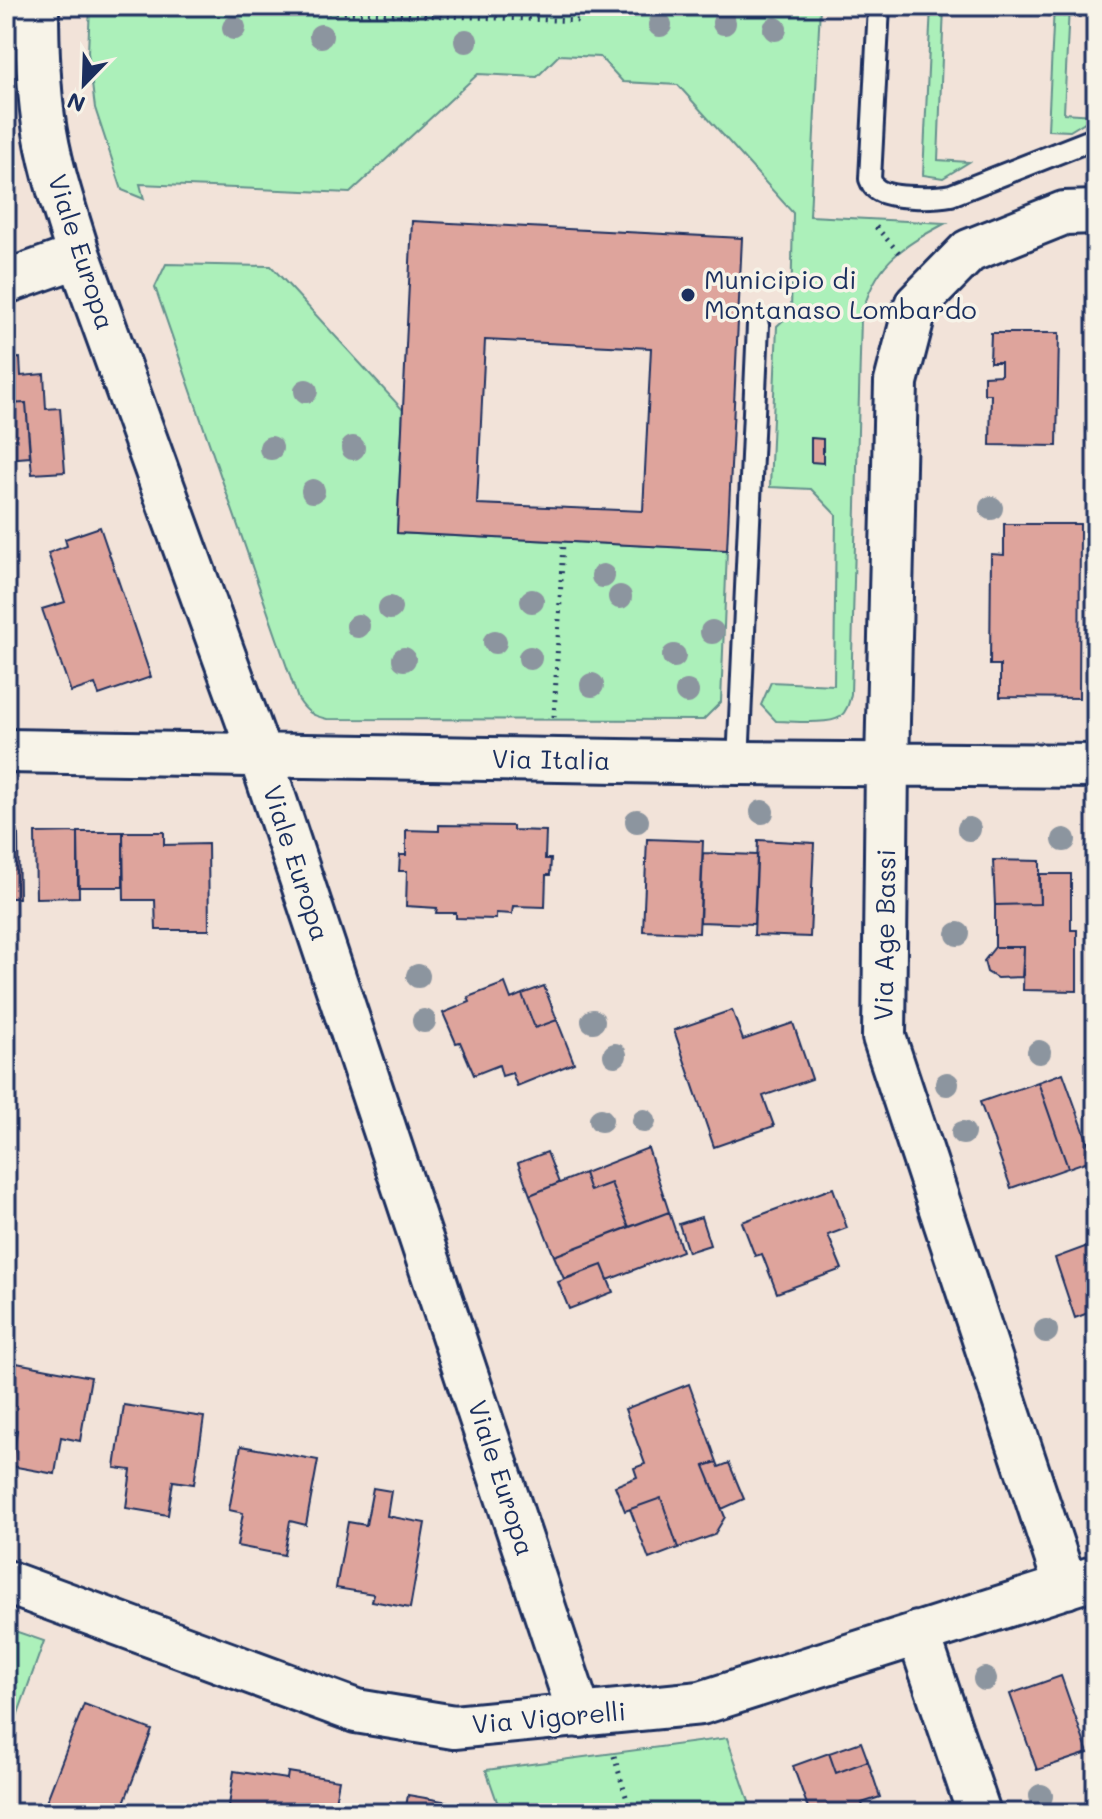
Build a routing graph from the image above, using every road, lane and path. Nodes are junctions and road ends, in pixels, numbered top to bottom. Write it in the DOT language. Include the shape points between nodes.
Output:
graph roads {
  1 [pos="37,6"];
  2 [pos="168,6"];
  3 [pos="190,6"];
  4 [pos="879,7"];
  5 [pos="353,10"];
  6 [pos="1096,16"];
  7 [pos="581,21"];
  8 [pos="1096,138"];
  9 [pos="877,189"];
  10 [pos="1096,212"];
  11 [pos="79,256"];
  12 [pos="6,282"];
  13 [pos="923,297"];
  14 [pos="758,325"];
  15 [pos="563,542"];
  16 [pos="6,751"];
  17 [pos="260,755"];
  18 [pos="552,760"];
  19 [pos="738,763"];
  20 [pos="887,764"];
  21 [pos="1096,766"];
  22 [pos="6,1582"];
  23 [pos="1081,1582"];
  24 [pos="918,1633"];
  25 [pos="591,1715"];
  26 [pos="631,1813"];
  27 [pos="979,1813"];
  1 -- 11 [label="street, Viale Europa" via="43,120"];
  2 -- 3 [label="path"];
  3 -- 5 [label="path"];
  4 -- 6 [label="path"];
  4 -- 9 [label="lane" via="870,179"];
  5 -- 7 [label="path"];
  8 -- 9 [label="lane" via="951,195 937,198"];
  9 -- 13 [label="path" via="871,219"];
  10 -- 13 [label="street" via="1064,213 969,251"];
  11 -- 12 [label="street"];
  11 -- 17 [label="street, Viale Europa"];
  13 -- 20 [label="street, Via Age Bassi" via="896,382"];
  14 -- 19 [label="lane"];
  15 -- 18 [label="path"];
  16 -- 17 [label="street, Via Italia"];
  17 -- 18 [label="street, Via Italia"];
  17 -- 25 [label="street, Viale Europa"];
  18 -- 19 [label="street, Via Italia"];
  19 -- 20 [label="street, Via Italia"];
  20 -- 21 [label="street, Via Italia"];
  20 -- 23 [label="street, Via Age Bassi" via="884,1037"];
  22 -- 25 [label="street, Via Vigorelli" via="356,1711 454,1727"];
  23 -- 24 [label="street, Via Vigorelli"];
  24 -- 25 [label="street, Via Vigorelli" via="701,1703"];
  24 -- 27 [label="street"];
  25 -- 26 [label="path"];
}
